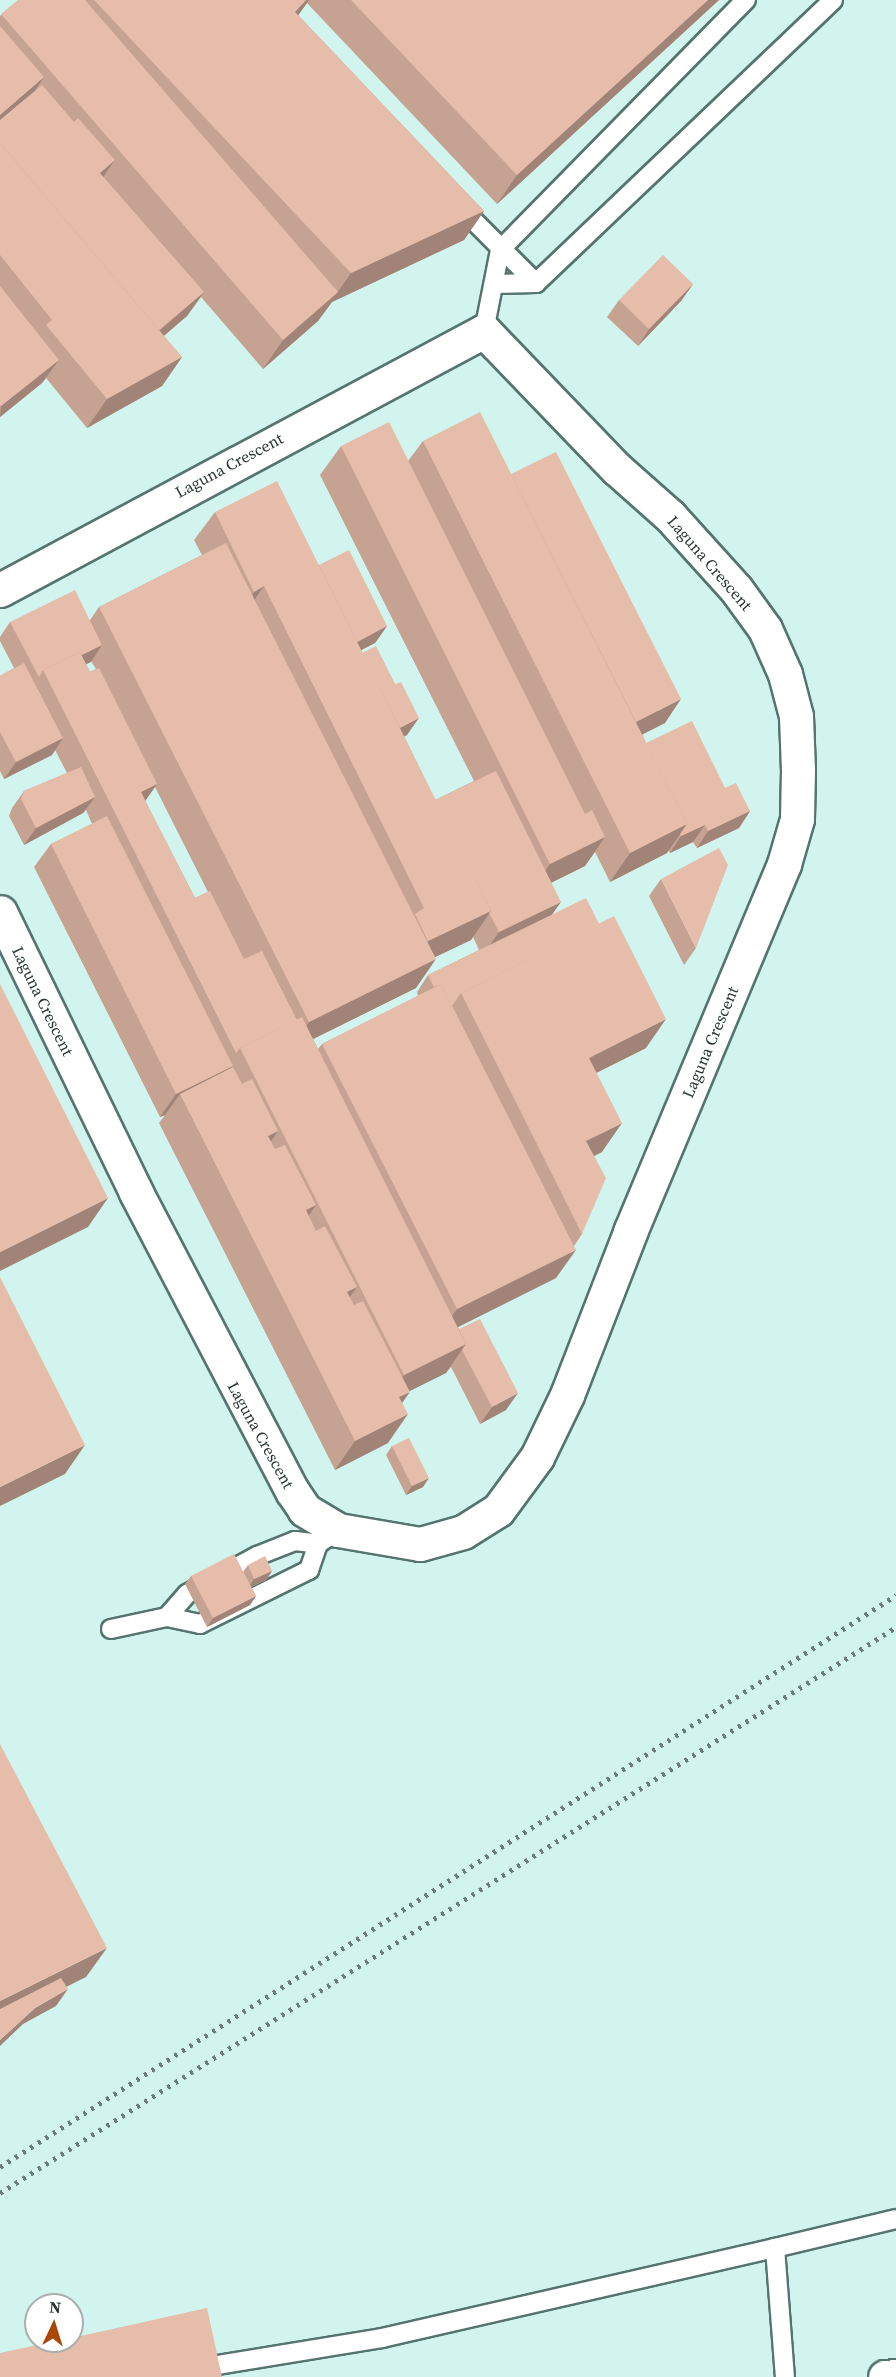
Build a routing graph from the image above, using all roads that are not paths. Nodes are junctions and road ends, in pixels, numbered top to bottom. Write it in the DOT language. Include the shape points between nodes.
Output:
graph roads {
  1 [pos="746,0"];
  2 [pos="833,0"];
  3 [pos="443,190"];
  4 [pos="500,250"];
  5 [pos="536,283"];
  6 [pos="495,284"];
  7 [pos="484,331"];
  8 [pos="0,590"];
  9 [pos="0,912"];
  10 [pos="328,1537"];
  11 [pos="167,1617"];
  12 [pos="111,1629"];
  13 [pos="896,2219"];
  14 [pos="775,2248"];
  15 [pos="218,2366"];
  16 [pos="896,2376"];
  17 [pos="785,2377"];
  18 [pos="885,2377"];
  1 -- 4 [label="lane"];
  2 -- 5 [label="lane"];
  3 -- 4 [label="lane"];
  4 -- 5 [label="lane"];
  4 -- 6 [label="lane"];
  5 -- 6 [label="lane"];
  6 -- 7 [label="lane"];
  7 -- 8 [label="street, Laguna Crescent"];
  7 -- 10 [label="street, Laguna Crescent" via="617,469 670,516 736,589 765,629 785,674 796,716 797,819 784,864 631,1230 567,1395 537,1457 498,1510 463,1532 420,1544"];
  9 -- 10 [label="street, Laguna Crescent" via="275,1465"];
  10 -- 11 [label="lane" via="295,1541 257,1556 187,1594"];
  10 -- 11 [label="lane" via="309,1570 274,1591 200,1624"];
  11 -- 12 [label="lane"];
  13 -- 14 [label="lane"];
  14 -- 15 [label="lane" via="382,2338"];
  14 -- 17 [label="lane"];
  16 -- 18 [label="street"];
}
